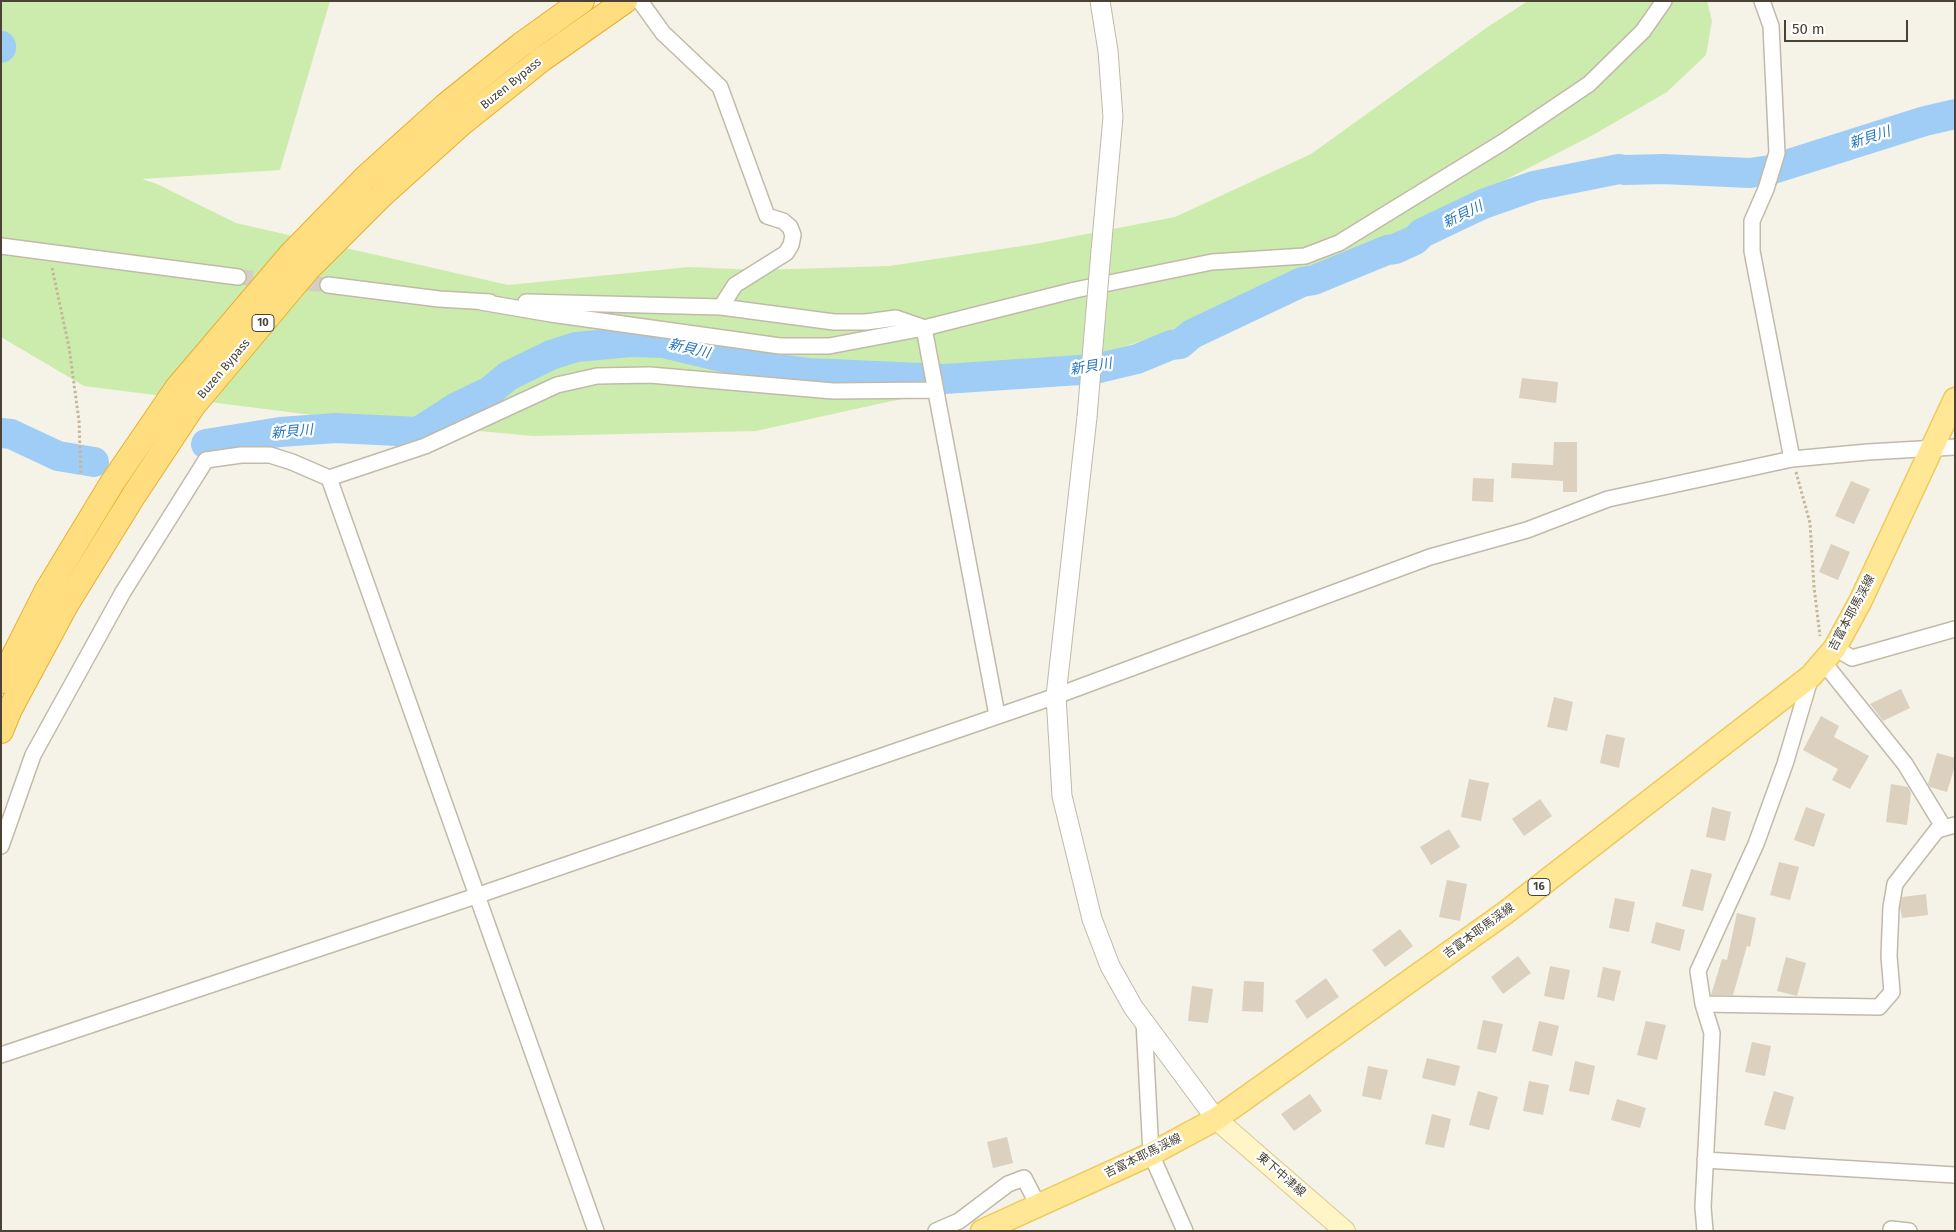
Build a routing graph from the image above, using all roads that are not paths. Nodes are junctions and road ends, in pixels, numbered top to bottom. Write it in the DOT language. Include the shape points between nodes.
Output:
graph roads {
  1 [pos="582,1"];
  2 [pos="625,1"];
  3 [pos="640,1"];
  4 [pos="1100,1"];
  5 [pos="1664,1"];
  6 [pos="1762,1"];
  7 [pos="1,246"];
  8 [pos="238,277"];
  9 [pos="328,285"];
  10 [pos="481,302"];
  11 [pos="720,307"];
  12 [pos="924,328"];
  13 [pos="935,390"];
  14 [pos="1955,398"];
  15 [pos="1955,447"];
  16 [pos="1931,448"];
  17 [pos="1792,459"];
  18 [pos="329,478"];
  19 [pos="1955,629"];
  20 [pos="1824,662"];
  21 [pos="1,681"];
  22 [pos="1056,696"];
  23 [pos="997,715"];
  24 [pos="1,731"];
  25 [pos="1950,827"];
  26 [pos="1,846"];
  27 [pos="476,896"];
  28 [pos="1703,1004"];
  29 [pos="1144,1022"];
  30 [pos="1,1055"];
  31 [pos="1216,1120"];
  32 [pos="1151,1154"];
  33 [pos="1705,1160"];
  34 [pos="1955,1175"];
  35 [pos="1038,1205"];
  36 [pos="961,1226"];
  37 [pos="1891,1229"];
  38 [pos="596,1231"];
  39 [pos="936,1231"];
  40 [pos="982,1231"];
  41 [pos="1185,1231"];
  42 [pos="1345,1231"];
  43 [pos="1705,1231"];
  44 [pos="1909,1231"];
  1 -- 21 [label="highway, Buzen Bypass / 10" via="446,105 365,178 291,254 177,388 112,483 46,592"];
  2 -- 24 [label="highway, Buzen Bypass / 10" via="541,60 462,123 382,195 308,269 177,430 66,605"];
  3 -- 11 [label="street" via="655,23 720,87 767,216 783,221 793,235 786,253 735,285"];
  4 -- 22 [label="street, bridge" via="1113,117 1087,417"];
  5 -- 12 [label="street" via="1643,31 1589,84 1339,244 1305,256 1212,262 1075,290"];
  6 -- 17 [label="street" via="1770,26 1777,153 1752,221 1752,251"];
  7 -- 8 [label="street"];
  9 -- 10 [label="street"];
  10 -- 11 [label="street"];
  10 -- 12 [label="street" via="780,346 829,346"];
  11 -- 12 [label="street" via="834,322 896,318"];
  12 -- 13 [label="street"];
  13 -- 18 [label="street" via="834,391 650,375 597,376 557,385 424,446"];
  13 -- 23 [label="street"];
  14 -- 16 [label="main road, 吉富本耶馬渓線 / 16"];
  15 -- 16 [label="street"];
  16 -- 17 [label="street"];
  16 -- 20 [label="main road, 吉富本耶馬渓線 / 16" via="1860,602"];
  17 -- 22 [label="street" via="1608,499 1527,530 1430,557"];
  18 -- 26 [label="street" via="270,455 206,460 123,592 33,755"];
  18 -- 27 [label="street"];
  19 -- 20 [label="street" via="1852,658"];
  20 -- 25 [label="street" via="1906,764"];
  20 -- 28 [label="street" via="1756,844 1698,971"];
  20 -- 31 [label="main road, 吉富本耶馬渓線 / 16" via="1505,913"];
  22 -- 23 [label="street"];
  22 -- 29 [label="street" via="1062,796 1092,919 1110,966"];
  23 -- 27 [label="street"];
  25 -- 28 [label="street" via="1937,830 1895,884 1889,956 1892,992 1879,1007"];
  27 -- 30 [label="street"];
  27 -- 38 [label="street"];
  28 -- 33 [label="street" via="1712,1033"];
  29 -- 31 [label="street"];
  29 -- 32 [label="street"];
  31 -- 32 [label="main road, 吉富本耶馬渓線 / 16"];
  31 -- 42 [label="main road, 東下中津線"];
  32 -- 35 [label="main road, 吉富本耶馬渓線 / 16"];
  32 -- 41 [label="street"];
  33 -- 34 [label="street"];
  33 -- 43 [label="street"];
  35 -- 36 [label="street" via="1024,1178 1008,1184"];
  35 -- 40 [label="main road, 吉富本耶馬渓線 / 16"];
  36 -- 39 [label="street"];
  37 -- 44 [label="street"];
}
